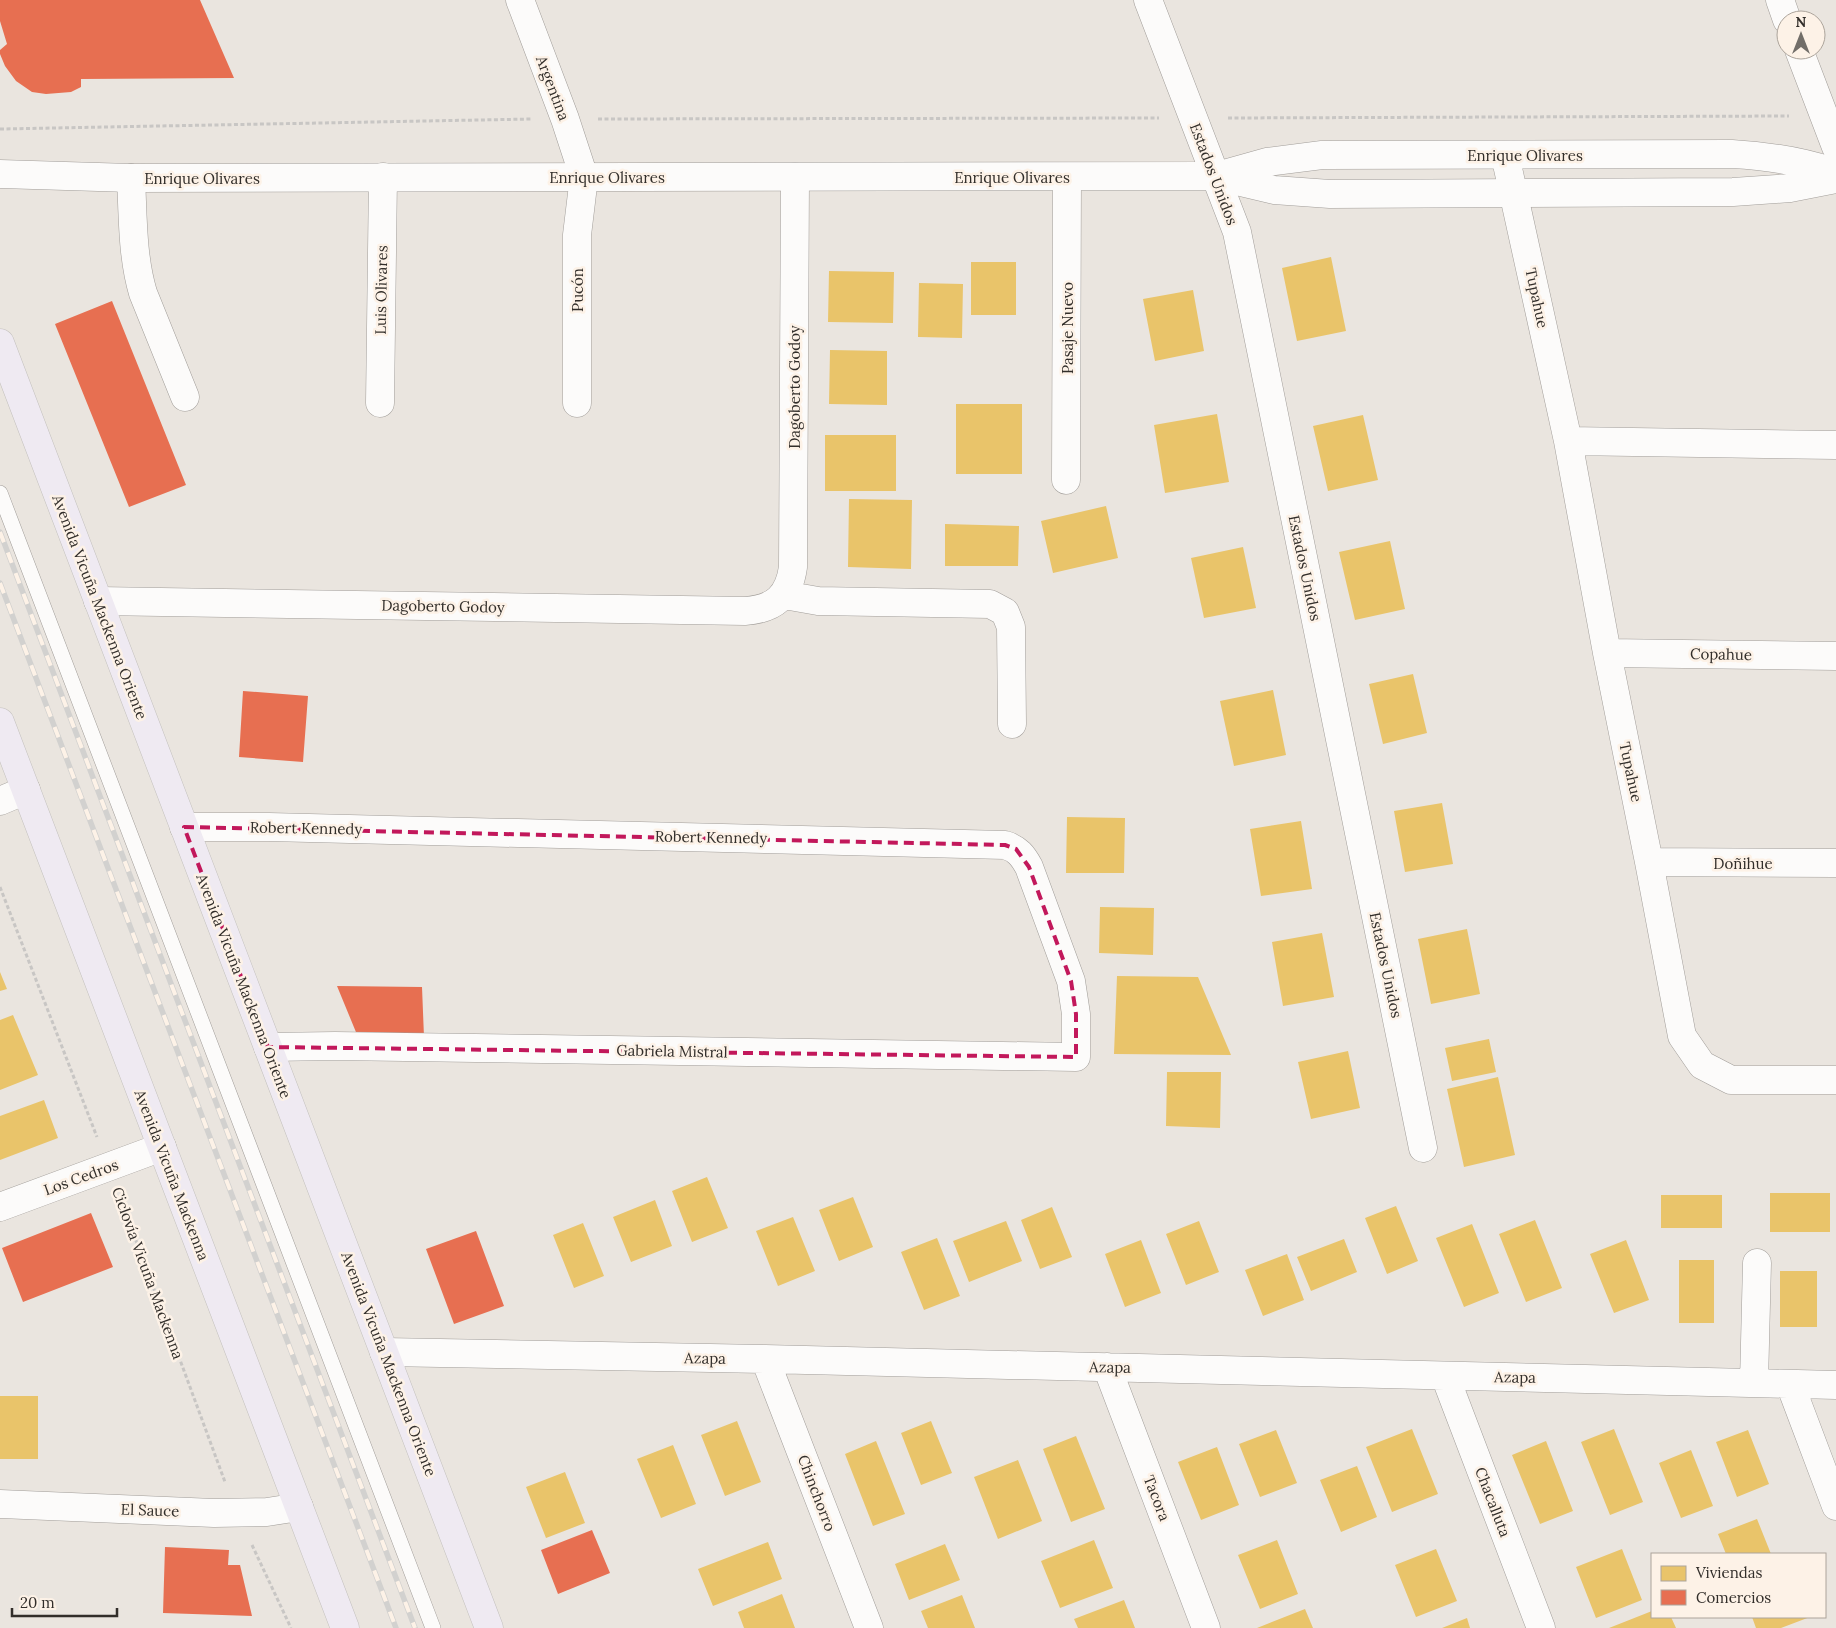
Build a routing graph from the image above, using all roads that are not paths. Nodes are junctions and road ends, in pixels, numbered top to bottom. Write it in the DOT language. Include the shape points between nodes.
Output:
graph roads {
  1 [pos="520,0"];
  2 [pos="1148,0"];
  3 [pos="1803,60"];
  4 [pos="1836,147"];
  5 [pos="1505,155"];
  6 [pos="1836,172"];
  7 [pos="0,174"];
  8 [pos="1215,176"];
  9 [pos="383,177"];
  10 [pos="584,177"];
  11 [pos="795,177"];
  12 [pos="1067,177"];
  13 [pos="131,178"];
  14 [pos="1836,179"];
  15 [pos="1514,194"];
  16 [pos="0,343"];
  17 [pos="185,397"];
  18 [pos="380,403"];
  19 [pos="577,403"];
  20 [pos="1568,441"];
  21 [pos="1836,445"];
  22 [pos="1066,480"];
  23 [pos="0,494"];
  24 [pos="784,595"];
  25 [pos="98,601"];
  26 [pos="1607,653"];
  27 [pos="1836,656"];
  28 [pos="0,722"];
  29 [pos="1012,724"];
  30 [pos="26,790"];
  31 [pos="0,801"];
  32 [pos="184,827"];
  33 [pos="1650,862"];
  34 [pos="1836,863"];
  35 [pos="268,1047"];
  36 [pos="1076,1057"];
  37 [pos="1836,1080"];
  38 [pos="162,1147"];
  39 [pos="1423,1148"];
  40 [pos="0,1207"];
  41 [pos="1757,1263"];
  42 [pos="384,1352"];
  43 [pos="765,1359"];
  44 [pos="1107,1367"];
  45 [pos="1445,1376"];
  46 [pos="1754,1383"];
  47 [pos="1790,1384"];
  48 [pos="1836,1385"];
  49 [pos="0,1504"];
  50 [pos="1836,1506"];
  51 [pos="299,1507"];
  52 [pos="345,1628"];
  53 [pos="433,1628"];
  54 [pos="489,1628"];
  55 [pos="869,1628"];
  56 [pos="1206,1628"];
  57 [pos="1541,1628"];
  1 -- 10 [label="street, Argentina"];
  2 -- 8 [label="street, Estados Unidos"];
  3 -- 4 [label="street"];
  5 -- 6 [label="street, Enrique Olivares" via="1732,154 1787,160"];
  5 -- 8 [label="street, Enrique Olivares" via="1322,155 1267,162"];
  5 -- 15 [label="street, Tupahue"];
  7 -- 13 [label="street, Enrique Olivares"];
  8 -- 12 [label="street, Enrique Olivares"];
  8 -- 15 [label="street, Enrique Olivares" via="1274,190 1330,194"];
  8 -- 39 [label="street, Estados Unidos" via="1236,232"];
  9 -- 10 [label="street, Enrique Olivares"];
  9 -- 13 [label="street, Enrique Olivares"];
  9 -- 18 [label="street, Luis Olivares"];
  10 -- 11 [label="street, Enrique Olivares"];
  10 -- 19 [label="street, Pucón" via="577,235"];
  11 -- 12 [label="street, Enrique Olivares"];
  11 -- 24 [label="street, Dagoberto Godoy" via="793,567 791,582"];
  12 -- 22 [label="street, Pasaje Nuevo"];
  13 -- 17 [label="street" via="135,257 142,293"];
  14 -- 15 [label="street, Enrique Olivares" via="1762,191"];
  15 -- 20 [label="street, Tupahue"];
  16 -- 25 [label="main road, Avenida Vicuña Mackenna Oriente"];
  20 -- 21 [label="street"];
  20 -- 26 [label="street, Tupahue"];
  23 -- 53 [label="lane"];
  24 -- 25 [label="street, Dagoberto Godoy" via="760,610 745,611"];
  24 -- 29 [label="street" via="818,601 990,604 998,607 1005,612 1011,627"];
  25 -- 32 [label="main road, Avenida Vicuña Mackenna Oriente"];
  26 -- 27 [label="street, Copahue"];
  26 -- 33 [label="street, Tupahue"];
  28 -- 30 [label="main road, Avenida Vicuña Mackenna"];
  30 -- 31 [label="street"];
  30 -- 38 [label="main road, Avenida Vicuña Mackenna"];
  32 -- 35 [label="main road, Avenida Vicuña Mackenna Oriente"];
  32 -- 36 [label="street, Robert Kennedy" via="269,826 1006,845 1016,849 1029,867 1071,981 1076,1014"];
  33 -- 34 [label="street, Doñihue"];
  33 -- 37 [label="street, Tupahue" via="1682,1036 1702,1065 1731,1080"];
  35 -- 36 [label="street, Gabriela Mistral"];
  35 -- 42 [label="main road, Avenida Vicuña Mackenna Oriente"];
  38 -- 40 [label="street, Los Cedros"];
  38 -- 51 [label="main road, Avenida Vicuña Mackenna"];
  41 -- 46 [label="street"];
  42 -- 43 [label="street, Azapa"];
  42 -- 54 [label="main road, Avenida Vicuña Mackenna Oriente"];
  43 -- 44 [label="street, Azapa"];
  43 -- 55 [label="street, Chinchorro"];
  44 -- 45 [label="street, Azapa"];
  44 -- 56 [label="street, Tacora"];
  45 -- 46 [label="street, Azapa"];
  45 -- 57 [label="street, Chacalluta"];
  46 -- 47 [label="street, Azapa"];
  47 -- 48 [label="street, Azapa"];
  47 -- 50 [label="street"];
  49 -- 51 [label="street, El Sauce" via="237,1513"];
  51 -- 52 [label="main road, Avenida Vicuña Mackenna"];
}
